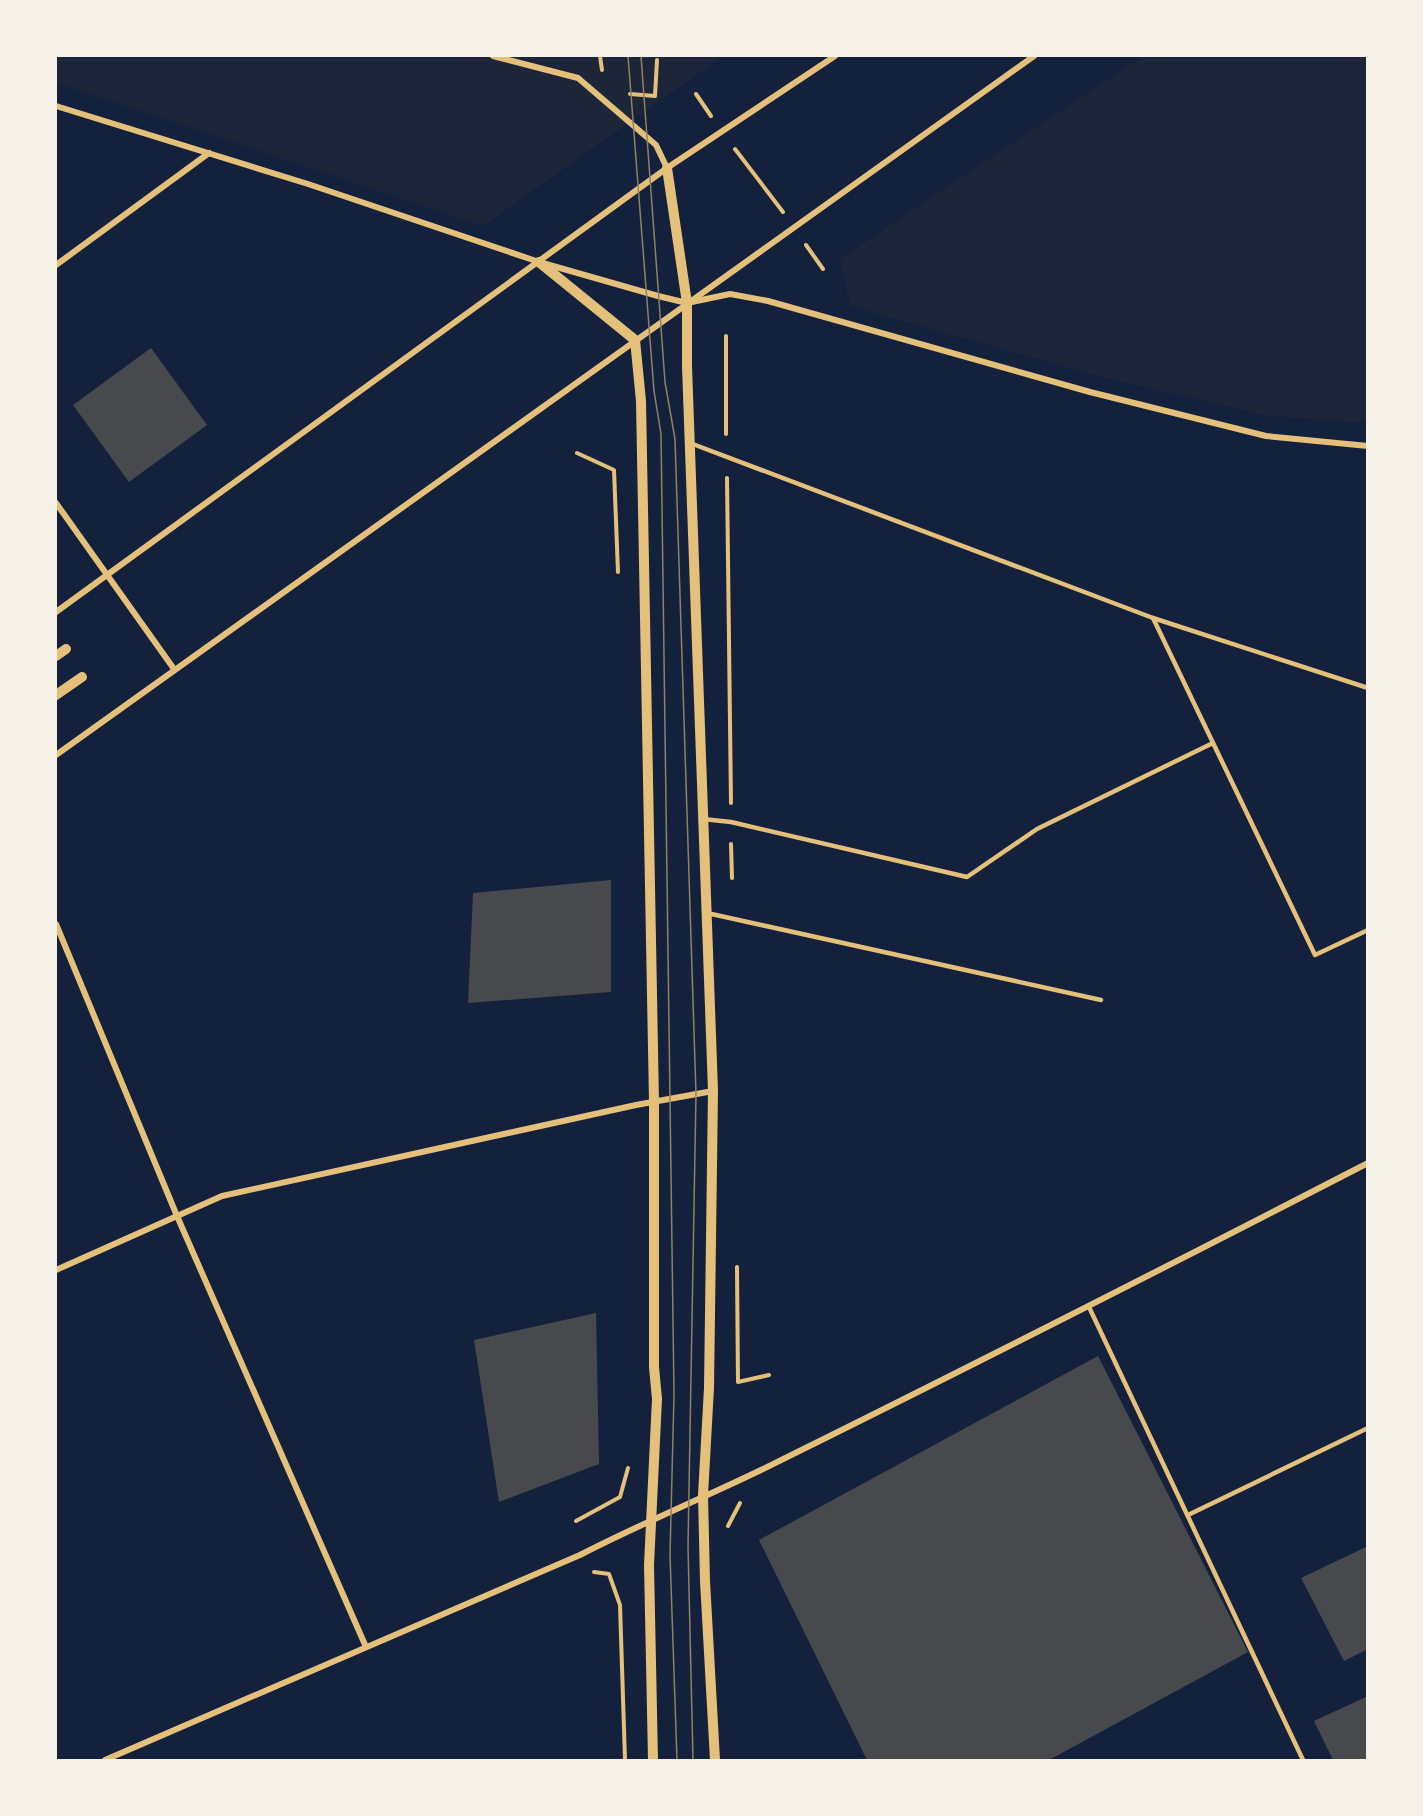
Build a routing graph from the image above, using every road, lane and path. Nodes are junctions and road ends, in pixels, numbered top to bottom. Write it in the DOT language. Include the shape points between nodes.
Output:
graph roads {
  1 [pos="493,56"];
  2 [pos="600,56"];
  3 [pos="835,56"];
  4 [pos="1034,56"];
  5 [pos="657,60"];
  6 [pos="600,67"];
  7 [pos="696,94"];
  8 [pos="655,96"];
  9 [pos="56,106"];
  10 [pos="722,132"];
  11 [pos="209,153"];
  12 [pos="667,168"];
  13 [pos="794,227"];
  14 [pos="539,262"];
  15 [pos="56,265"];
  16 [pos="823,269"];
  17 [pos="687,303"];
  18 [pos="726,336"];
  19 [pos="636,340"];
  20 [pos="690,444"];
  21 [pos="1368,446"];
  22 [pos="726,457"];
  23 [pos="56,503"];
  24 [pos="107,575"];
  25 [pos="56,612"];
  26 [pos="1153,618"];
  27 [pos="66,649"];
  28 [pos="56,656"];
  29 [pos="174,669"];
  30 [pos="82,677"];
  31 [pos="1368,688"];
  32 [pos="56,695"];
  33 [pos="1213,743"];
  34 [pos="56,755"];
  35 [pos="703,819"];
  36 [pos="731,822"];
  37 [pos="706,913"];
  38 [pos="732,918"];
  39 [pos="56,924"];
  40 [pos="1368,930"];
  41 [pos="1101,999"];
  42 [pos="713,1091"];
  43 [pos="654,1102"];
  44 [pos="1368,1163"];
  45 [pos="177,1216"];
  46 [pos="737,1263"];
  47 [pos="56,1270"];
  48 [pos="1089,1307"];
  49 [pos="769,1375"];
  50 [pos="1368,1428"];
  51 [pos="629,1466"];
  52 [pos="703,1496"];
  53 [pos="1188,1515"];
  54 [pos="652,1518"];
  55 [pos="576,1521"];
  56 [pos="591,1571"];
  57 [pos="366,1647"];
  58 [pos="105,1761"];
  59 [pos="625,1761"];
  60 [pos="653,1761"];
  61 [pos="715,1761"];
  62 [pos="1303,1761"];
  1 -- 12 [label="street" via="578,78 656,145"];
  2 -- 6 [label="path"];
  3 -- 10 [label="street"];
  4 -- 13 [label="street"];
  5 -- 8 [label="path"];
  7 -- 10 [label="path"];
  9 -- 11 [label="street"];
  10 -- 12 [label="street"];
  10 -- 13 [label="path"];
  11 -- 14 [label="street"];
  11 -- 15 [label="street"];
  12 -- 14 [label="street"];
  12 -- 17 [label="street"];
  13 -- 16 [label="path"];
  13 -- 17 [label="street"];
  14 -- 17 [label="street"];
  14 -- 19 [label="street"];
  14 -- 24 [label="street"];
  17 -- 19 [label="street"];
  17 -- 20 [label="street"];
  17 -- 21 [label="street" via="730,294 768,301 1090,392 1266,436"];
  18 -- 22 [label="path"];
  19 -- 29 [label="street"];
  19 -- 43 [label="street" via="641,413"];
  20 -- 22 [label="lane"];
  20 -- 35 [label="street"];
  22 -- 26 [label="lane"];
  22 -- 36 [label="path"];
  23 -- 24 [label="street"];
  24 -- 25 [label="street"];
  24 -- 29 [label="street"];
  26 -- 31 [label="lane"];
  26 -- 33 [label="lane"];
  27 -- 28 [label="street"];
  29 -- 34 [label="street"];
  30 -- 32 [label="street"];
  33 -- 36 [label="lane" via="1037,829 967,877"];
  33 -- 40 [label="lane" via="1315,955"];
  35 -- 36 [label="lane"];
  35 -- 37 [label="street"];
  36 -- 38 [label="path"];
  37 -- 38 [label="lane"];
  37 -- 42 [label="street"];
  38 -- 41 [label="lane"];
  39 -- 45 [label="street"];
  42 -- 43 [label="street"];
  42 -- 52 [label="street" via="710,1388"];
  43 -- 45 [label="street" via="222,1196"];
  43 -- 54 [label="street" via="657,1399"];
  44 -- 48 [label="street"];
  45 -- 47 [label="street"];
  45 -- 57 [label="street"];
  46 -- 49 [label="path" via="738,1382"];
  48 -- 52 [label="street"];
  48 -- 53 [label="lane"];
  50 -- 53 [label="lane"];
  51 -- 55 [label="path" via="620,1497"];
  52 -- 54 [label="street"];
  52 -- 61 [label="street"];
  53 -- 62 [label="lane"];
  54 -- 57 [label="street" via="580,1554"];
  54 -- 60 [label="street" via="649,1565"];
  56 -- 59 [label="path" via="609,1574 620,1605"];
  57 -- 58 [label="street"];
}
